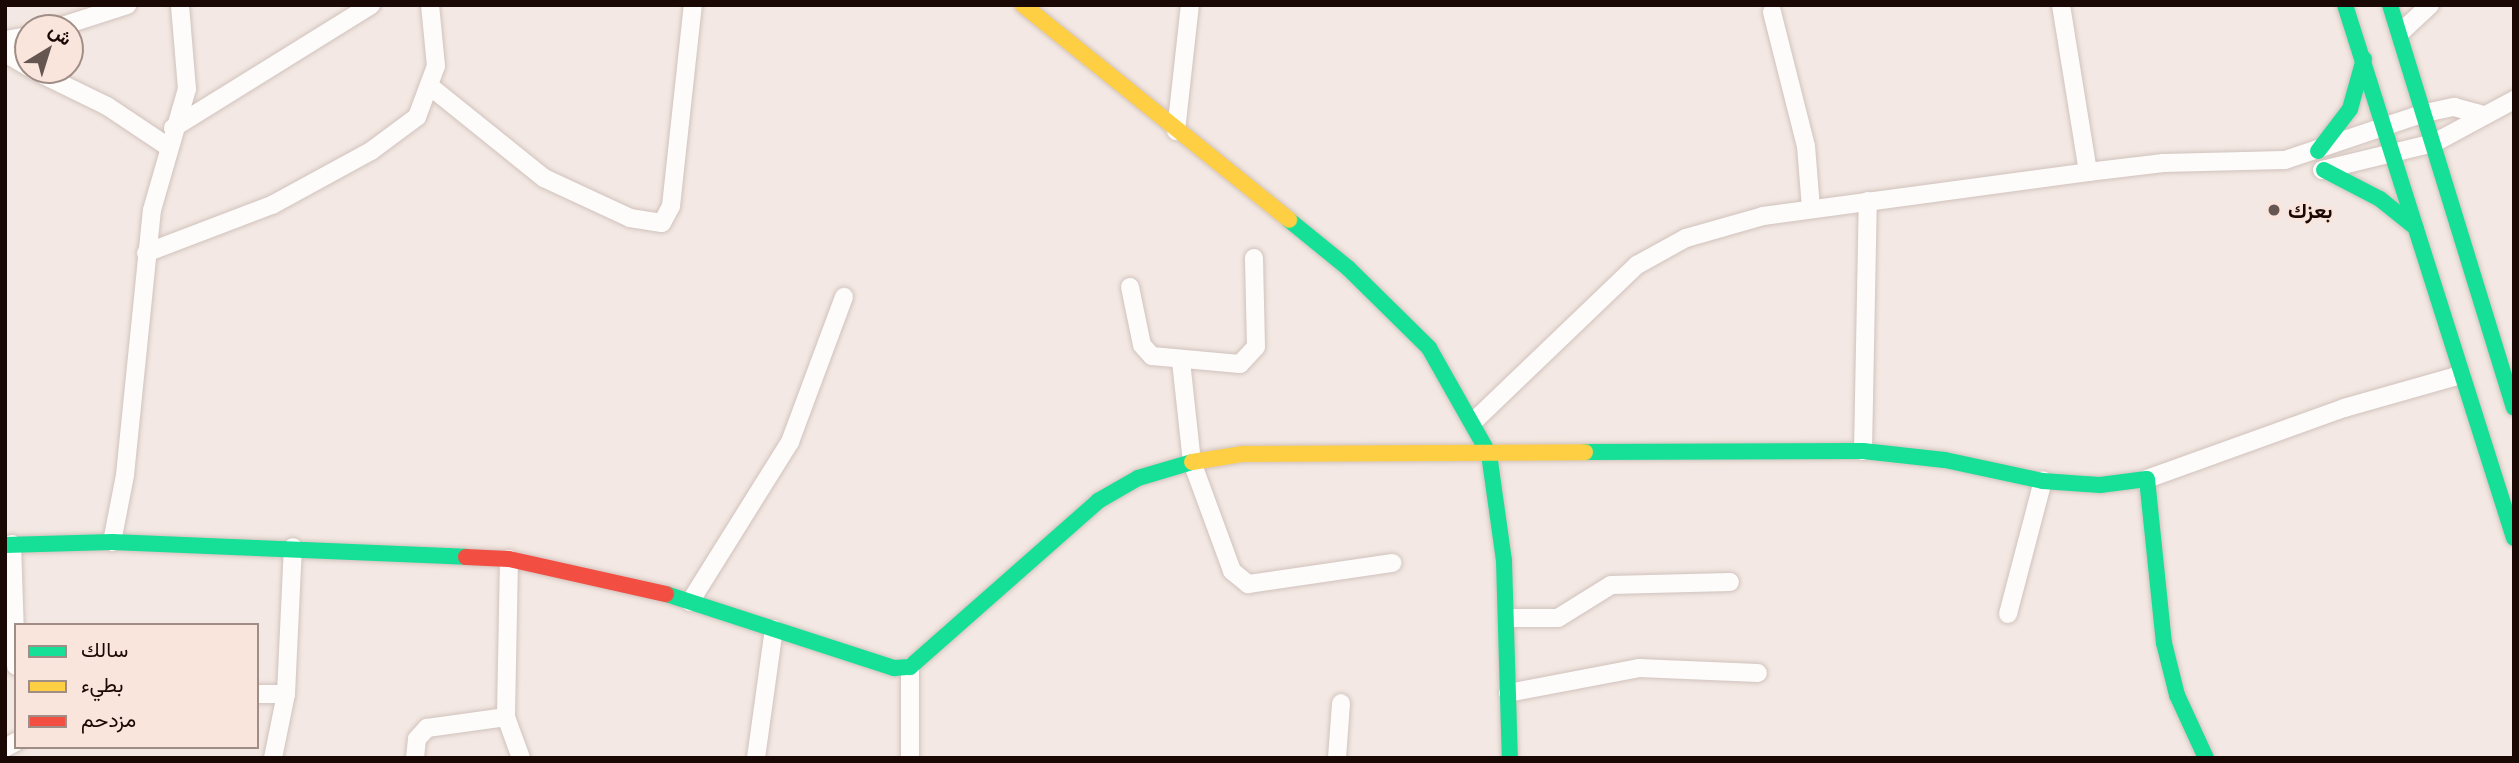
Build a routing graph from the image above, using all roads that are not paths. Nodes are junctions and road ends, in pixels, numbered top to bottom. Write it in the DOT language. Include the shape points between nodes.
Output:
graph roads {
  1 [pos="127,5"];
  2 [pos="180,5"];
  3 [pos="371,5"];
  4 [pos="430,5"];
  5 [pos="693,5"];
  6 [pos="1023,5"];
  7 [pos="1190,5"];
  8 [pos="2061,5"];
  9 [pos="2345,5"];
  10 [pos="2390,5"];
  11 [pos="2430,5"];
  12 [pos="1772,12"];
  13 [pos="84,19"];
  14 [pos="2400,33"];
  15 [pos="2364,59"];
  16 [pos="62,84"];
  17 [pos="432,88"];
  18 [pos="2514,100"];
  19 [pos="2425,113"];
  20 [pos="2480,114"];
  21 [pos="2385,127"];
  22 [pos="173,128"];
  23 [pos="1176,131"];
  24 [pos="2434,143"];
  25 [pos="167,146"];
  26 [pos="2318,151"];
  27 [pos="2394,155"];
  28 [pos="2285,160"];
  29 [pos="2324,170"];
  30 [pos="2088,172"];
  31 [pos="1868,201"];
  32 [pos="1811,208"];
  33 [pos="2416,228"];
  34 [pos="146,253"];
  35 [pos="1254,258"];
  36 [pos="1130,287"];
  37 [pos="844,296"];
  38 [pos="2514,343"];
  39 [pos="2497,356"];
  40 [pos="1181,361"];
  41 [pos="2461,375"];
  42 [pos="2514,407"];
  43 [pos="1473,422"];
  44 [pos="1863,451"];
  45 [pos="1489,454"];
  46 [pos="1192,462"];
  47 [pos="2147,479"];
  48 [pos="2043,481"];
  49 [pos="2514,538"];
  50 [pos="112,542"];
  51 [pos="9,544"];
  52 [pos="293,547"];
  53 [pos="509,559"];
  54 [pos="1392,563"];
  55 [pos="1730,582"];
  56 [pos="690,602"];
  57 [pos="2008,614"];
  58 [pos="1507,618"];
  59 [pos="774,629"];
  60 [pos="14,631"];
  61 [pos="910,667"];
  62 [pos="1758,673"];
  63 [pos="259,694"];
  64 [pos="286,694"];
  65 [pos="1508,694"];
  66 [pos="1341,702"];
  67 [pos="506,717"];
  68 [pos="273,758"];
  69 [pos="415,758"];
  70 [pos="520,758"];
  71 [pos="756,758"];
  72 [pos="910,758"];
  73 [pos="1337,758"];
  74 [pos="1510,758"];
  75 [pos="2206,758"];
  1 -- 13 [label="street"];
  2 -- 22 [label="street" via="188,73"];
  3 -- 22 [label="street"];
  4 -- 17 [label="street" via="437,46"];
  5 -- 17 [label="street" via="671,206 662,223 630,218 544,178"];
  6 -- 23 [label="street"];
  7 -- 23 [label="street"];
  8 -- 30 [label="street"];
  9 -- 15 [label="street"];
  10 -- 14 [label="street"];
  11 -- 14 [label="street"];
  12 -- 32 [label="street" via="1806,146"];
  14 -- 19 [label="street"];
  15 -- 21 [label="street"];
  15 -- 26 [label="street" via="2350,108"];
  16 -- 25 [label="street" via="107,106"];
  17 -- 34 [label="street" via="405,128 326,178 272,205"];
  18 -- 20 [label="street"];
  19 -- 20 [label="street" via="2454,107"];
  19 -- 21 [label="street"];
  19 -- 24 [label="street"];
  20 -- 24 [label="street" via="2460,132"];
  21 -- 26 [label="street"];
  21 -- 27 [label="street"];
  22 -- 25 [label="street"];
  23 -- 43 [label="street" via="1392,307 1429,348"];
  24 -- 27 [label="street"];
  24 -- 39 [label="street"];
  25 -- 34 [label="street"];
  26 -- 28 [label="street"];
  27 -- 29 [label="street"];
  27 -- 33 [label="street"];
  28 -- 29 [label="street"];
  28 -- 30 [label="street" via="2162,163"];
  29 -- 33 [label="street" via="2380,199"];
  30 -- 31 [label="street"];
  31 -- 32 [label="street"];
  31 -- 44 [label="street"];
  32 -- 43 [label="street" via="1686,237 1637,265"];
  33 -- 41 [label="street"];
  34 -- 50 [label="street" via="125,475"];
  35 -- 40 [label="street" via="1253,354 1240,364"];
  36 -- 40 [label="street" via="1145,351 1161,360"];
  37 -- 56 [label="street" via="790,442"];
  38 -- 39 [label="street"];
  39 -- 42 [label="street"];
  40 -- 46 [label="street"];
  41 -- 47 [label="street" via="2344,408"];
  41 -- 49 [label="street"];
  43 -- 45 [label="street"];
  44 -- 45 [label="street"];
  44 -- 48 [label="street" via="1945,460"];
  45 -- 46 [label="street" via="1243,454"];
  45 -- 58 [label="street" via="1502,526"];
  46 -- 54 [label="street" via="1225,558 1248,583"];
  46 -- 61 [label="street" via="1138,478 1098,501 933,652"];
  47 -- 48 [label="street" via="2100,485"];
  47 -- 75 [label="street" via="2164,643 2177,695"];
  48 -- 57 [label="street"];
  50 -- 51 [label="street"];
  50 -- 52 [label="street"];
  51 -- 60 [label="street"];
  52 -- 53 [label="street"];
  52 -- 64 [label="street"];
  53 -- 56 [label="street"];
  53 -- 67 [label="street"];
  55 -- 58 [label="street" via="1611,585 1558,618"];
  56 -- 59 [label="street"];
  58 -- 65 [label="street"];
  59 -- 61 [label="street" via="882,665"];
  59 -- 71 [label="street"];
  61 -- 72 [label="street"];
  62 -- 65 [label="street" via="1679,665 1639,668"];
  63 -- 64 [label="street"];
  64 -- 68 [label="street"];
  65 -- 74 [label="street"];
  66 -- 73 [label="street"];
  67 -- 69 [label="street" via="427,727 417,739"];
  67 -- 70 [label="street"];
}
